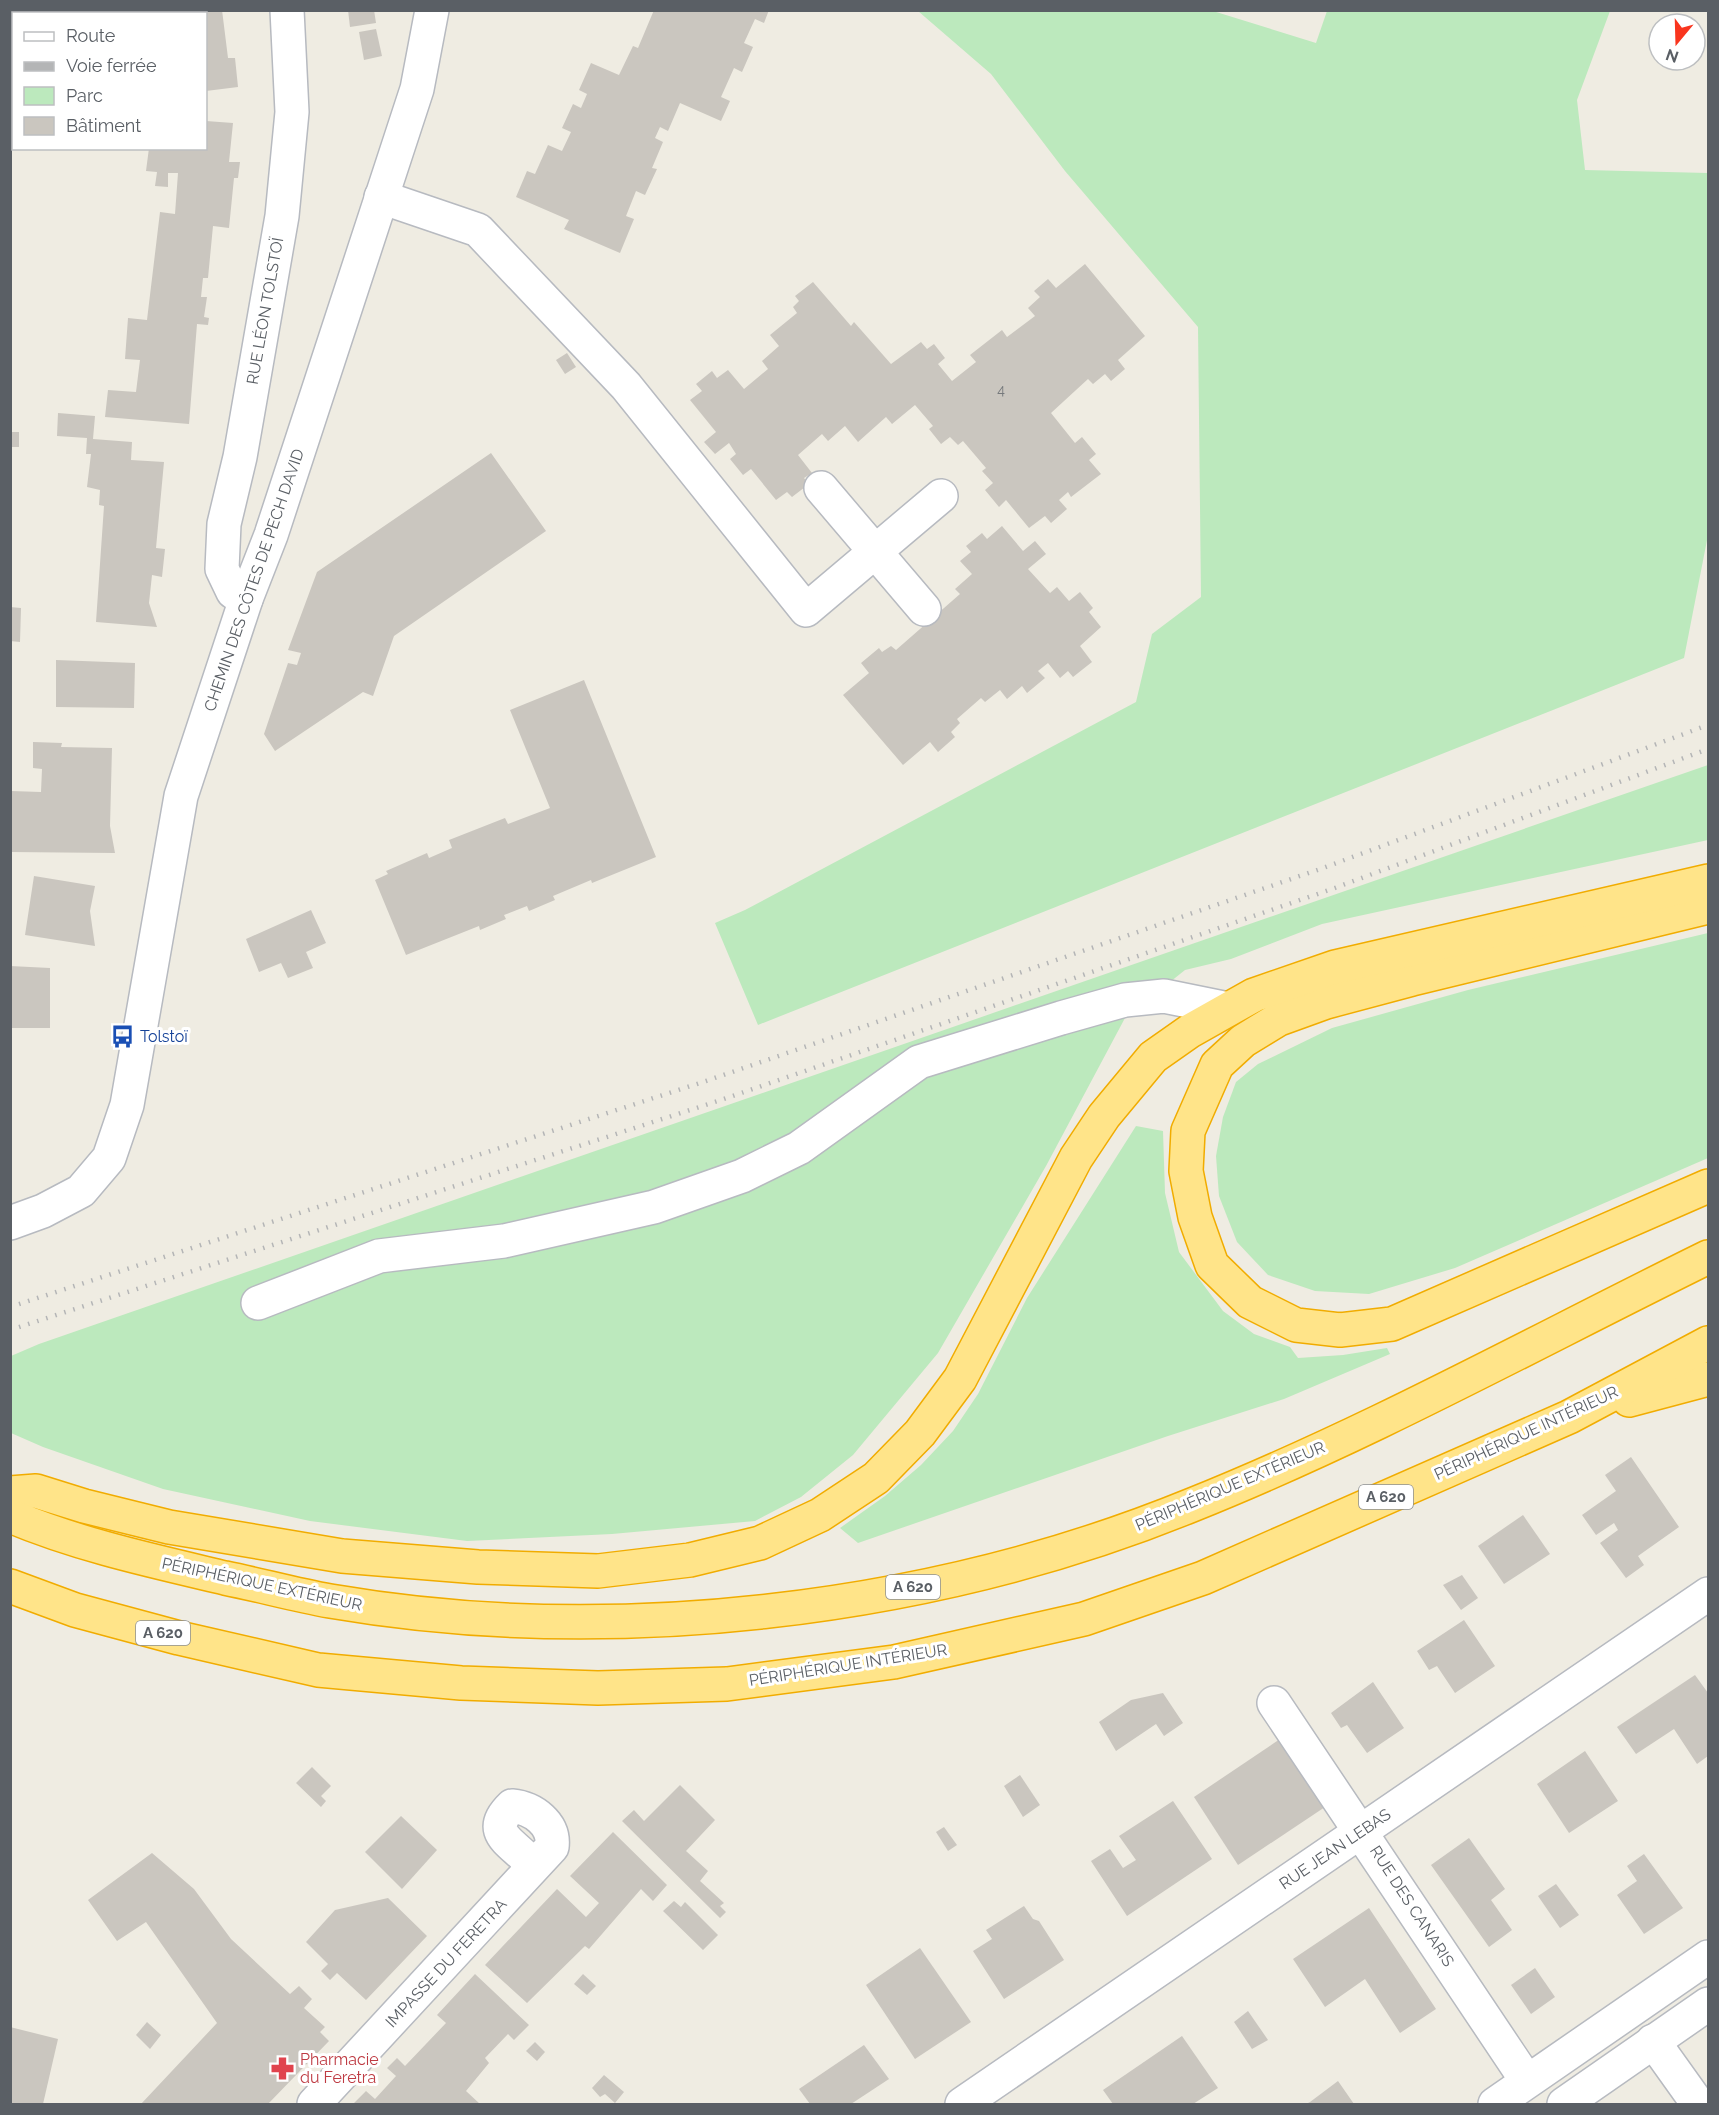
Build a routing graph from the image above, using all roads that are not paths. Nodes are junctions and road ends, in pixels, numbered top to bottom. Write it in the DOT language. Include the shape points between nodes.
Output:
graph roads {
  1 [pos="287,10"];
  2 [pos="432,10"];
  3 [pos="381,197"];
  4 [pos="821,488"];
  5 [pos="941,496"];
  6 [pos="875,552"];
  7 [pos="246,599"];
  8 [pos="924,609"];
  9 [pos="1708,881"];
  10 [pos="1708,907"];
  11 [pos="1228,1010"];
  12 [pos="1708,1186"];
  13 [pos="10,1223"];
  14 [pos="1708,1257"];
  15 [pos="258,1303"];
  16 [pos="1708,1343"];
  17 [pos="1708,1379"];
  18 [pos="1569,1417"];
  19 [pos="10,1493"];
  20 [pos="10,1516"];
  21 [pos="10,1586"];
  22 [pos="1708,1594"];
  23 [pos="1274,1703"];
  24 [pos="1362,1830"];
  25 [pos="528,1873"];
  26 [pos="1708,1957"];
  27 [pos="1708,2004"];
  28 [pos="1653,2041"];
  29 [pos="1527,2081"];
  30 [pos="314,2104"];
  31 [pos="962,2104"];
  32 [pos="1495,2104"];
  33 [pos="1564,2104"];
  34 [pos="1698,2104"];
  1 -- 7 [label="street, RUE LÉON TOLSTOÏ" via="292,112 282,216 240,457 224,524 222,569 233,592"];
  2 -- 3 [label="street, CHEMIN DES CÔTES DE PECH DAVID" via="417,89"];
  3 -- 6 [label="street" via="478,230 612,370 806,610"];
  3 -- 7 [label="street, CHEMIN DES CÔTES DE PECH DAVID" via="271,535"];
  4 -- 6 [label="street"];
  5 -- 6 [label="street"];
  6 -- 8 [label="street"];
  7 -- 13 [label="street, CHEMIN DES CÔTES DE PECH DAVID" via="181,796 127,1105 110,1158 81,1191"];
  9 -- 11 [label="highway" via="1335,967 1254,995"];
  10 -- 12 [label="highway" via="1412,979 1280,1019 1243,1041 1217,1065 1188,1131 1186,1171 1195,1217 1212,1265 1250,1302 1296,1325 1340,1330 1392,1324"];
  11 -- 15 [label="street" via="1164,996 1125,1000 1050,1021 919,1062 799,1148 731,1180 654,1206 504,1241 379,1256"];
  11 -- 19 [label="highway" via="1153,1057 1118,1096 1076,1158 960,1379 920,1433 876,1478 820,1515 760,1543 690,1560 598,1571 478,1568 342,1556 169,1527 36,1491"];
  14 -- 20 [label="highway, PÉRIPHÉRIQUE EXTÉRIEUR / A 620" via="1340,1440 1191,1506 1069,1550 869,1596 730,1615 602,1622 463,1617 331,1601 261,1586 156,1562"];
  16 -- 18 [label="highway, PÉRIPHÉRIQUE INTÉRIEUR / A 620"];
  17 -- 18 [label="highway"];
  18 -- 21 [label="highway, PÉRIPHÉRIQUE INTÉRIEUR / A 620" via="1203,1578 1084,1619 894,1662 727,1684 575,1688 318,1670 75,1610"];
  22 -- 24 [label="street, RUE JEAN LEBAS"];
  23 -- 24 [label="street, RUE DES CANARIS"];
  24 -- 29 [label="street, RUE DES CANARIS"];
  24 -- 31 [label="street, RUE JEAN LEBAS"];
  25 -- 30 [label="street, IMPASSE DU FERETRA"];
  26 -- 29 [label="street"];
  27 -- 28 [label="street"];
  28 -- 33 [label="street"];
  28 -- 34 [label="street"];
  29 -- 32 [label="street"];
}
